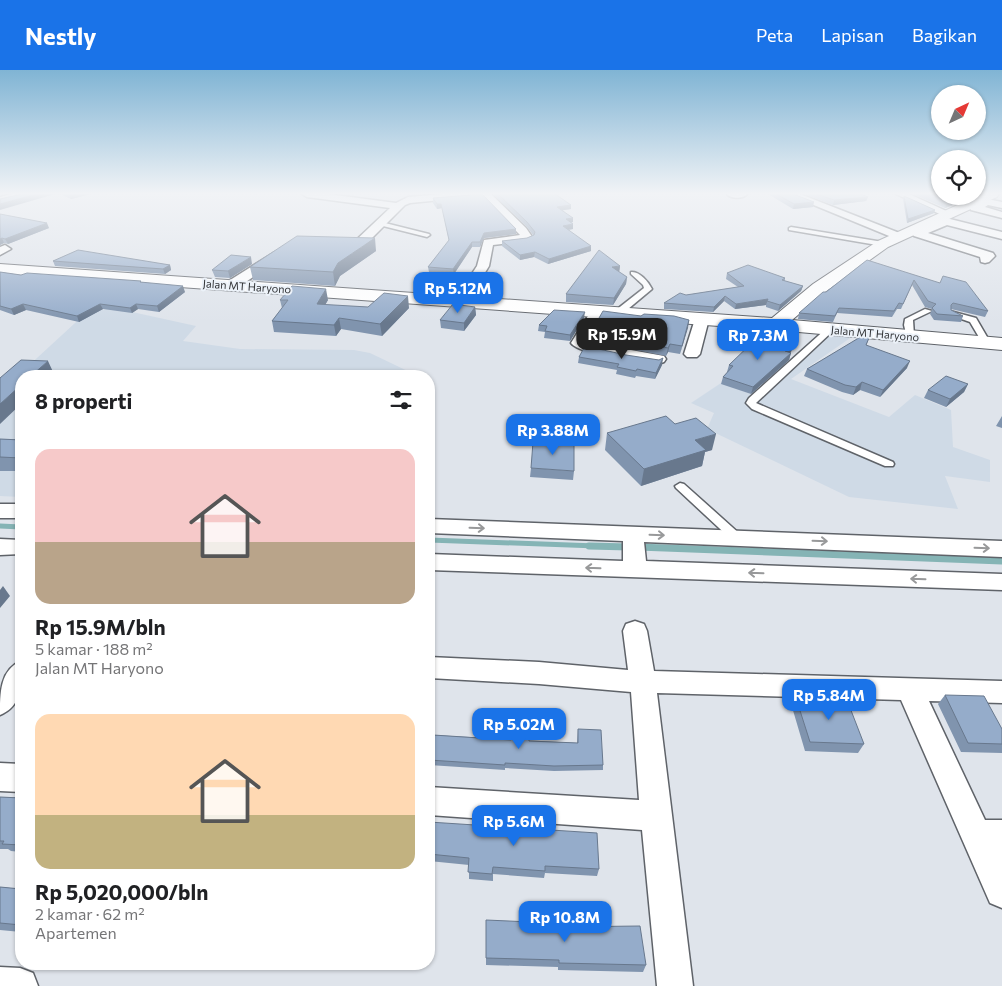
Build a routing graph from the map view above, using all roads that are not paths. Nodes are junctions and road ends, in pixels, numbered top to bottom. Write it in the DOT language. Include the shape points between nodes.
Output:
graph roads {
  1 [pos="367,237"];
  2 [pos="527,237"];
  3 [pos="839,237"];
  4 [pos="897,237"];
  5 [pos="927,237"];
  6 [pos="963,237"];
  7 [pos="883,244"];
  8 [pos="327,245"];
  9 [pos="1002,248"];
  10 [pos="285,250"];
  11 [pos="985,259"];
  12 [pos="0,269"];
  13 [pos="633,274"];
  14 [pos="232,285"];
  15 [pos="461,301"];
  16 [pos="598,311"];
  17 [pos="928,311"];
  18 [pos="619,312"];
  19 [pos="953,313"];
  20 [pos="702,318"];
  21 [pos="776,324"];
  22 [pos="830,329"];
  23 [pos="910,336"];
  24 [pos="994,343"];
  25 [pos="692,354"];
  26 [pos="658,359"];
  27 [pos="889,464"];
  28 [pos="680,486"];
  29 [pos="0,511"];
  30 [pos="15,511"];
  31 [pos="435,527"];
  32 [pos="737,538"];
  33 [pos="0,546"];
  34 [pos="15,547"];
  35 [pos="1002,549"];
  36 [pos="634,551"];
  37 [pos="435,562"];
  38 [pos="1002,582"];
  39 [pos="635,631"];
  40 [pos="435,668"];
  41 [pos="15,681"];
  42 [pos="643,682"];
  43 [pos="909,688"];
  44 [pos="1002,692"];
  45 [pos="0,703"];
  46 [pos="0,777"];
  47 [pos="15,778"];
  48 [pos="435,801"];
  49 [pos="656,816"];
  50 [pos="988,835"];
  51 [pos="1002,891"];
  52 [pos="0,985"];
  53 [pos="20,986"];
  54 [pos="675,986"];
  1 -- 8 [label="street" via="356,246"];
  2 -- 15 [label="street" via="488,242 483,266"];
  3 -- 7 [label="lane"];
  4 -- 7 [label="main road"];
  5 -- 11 [label="street" via="989,256"];
  6 -- 9 [label="street"];
  7 -- 21 [label="main road" via="819,288"];
  10 -- 14 [label="street"];
  12 -- 14 [label="main road, Jalan MT Haryono"];
  13 -- 18 [label="lane" via="648,289"];
  14 -- 15 [label="main road, Jalan MT Haryono"];
  15 -- 16 [label="main road, Jalan MT Haryono"];
  16 -- 18 [label="main road, Jalan MT Haryono"];
  16 -- 26 [label="street" via="579,343 585,347"];
  17 -- 23 [label="lane" via="909,319"];
  18 -- 20 [label="main road, Jalan MT Haryono"];
  19 -- 24 [label="lane" via="973,320"];
  20 -- 21 [label="main road, Jalan MT Haryono"];
  20 -- 25 [label="street"];
  21 -- 22 [label="main road, Jalan MT Haryono"];
  22 -- 23 [label="main road, Jalan MT Haryono"];
  22 -- 27 [label="lane" via="751,403"];
  23 -- 24 [label="main road, Jalan MT Haryono"];
  28 -- 32 [label="lane"];
  29 -- 30 [label="street"];
  31 -- 36 [label="street, one-way"];
  32 -- 35 [label="street, one-way"];
  36 -- 32 [label="street, one-way"];
  33 -- 34 [label="street"];
  36 -- 37 [label="street, one-way"];
  38 -- 36 [label="street, one-way"];
  39 -- 42 [label="street"];
  40 -- 42 [label="street"];
  41 -- 45 [label="street"];
  42 -- 43 [label="street"];
  42 -- 49 [label="street"];
  43 -- 44 [label="street"];
  43 -- 50 [label="street"];
  46 -- 47 [label="street"];
  48 -- 49 [label="street"];
  49 -- 54 [label="street"];
  50 -- 51 [label="street"];
  52 -- 53 [label="street"];
}
